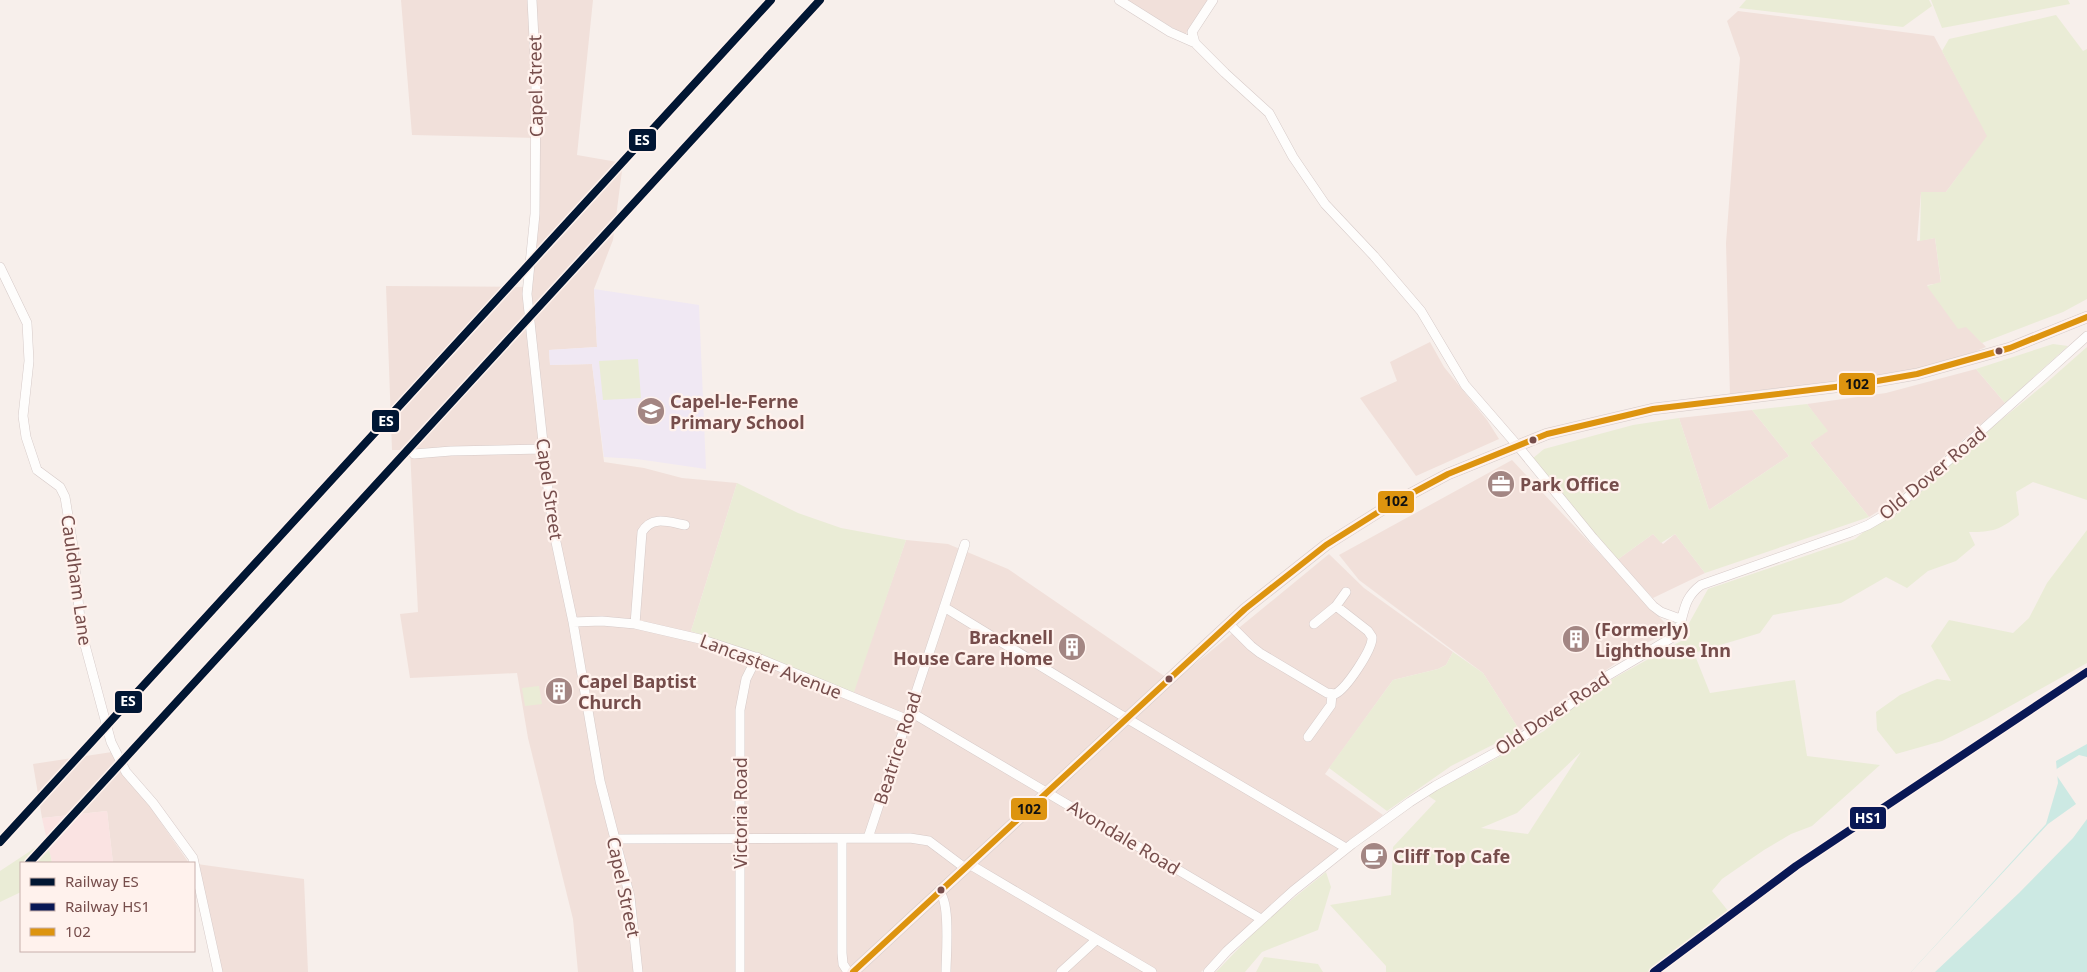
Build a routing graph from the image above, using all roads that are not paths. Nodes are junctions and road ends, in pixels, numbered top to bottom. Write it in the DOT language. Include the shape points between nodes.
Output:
graph roads {
  1 [pos="532,0"];
  2 [pos="1119,0"];
  3 [pos="1213,0"];
  4 [pos="1195,43"];
  5 [pos="0,266"];
  6 [pos="2087,318"];
  7 [pos="2087,336"];
  8 [pos="1518,445"];
  9 [pos="544,449"];
  10 [pos="414,454"];
  11 [pos="685,525"];
  12 [pos="965,544"];
  13 [pos="1346,592"];
  14 [pos="1336,606"];
  15 [pos="944,607"];
  16 [pos="1680,619"];
  17 [pos="573,622"];
  18 [pos="635,624"];
  19 [pos="1229,624"];
  20 [pos="1314,624"];
  21 [pos="757,657"];
  22 [pos="1332,694"];
  23 [pos="908,715"];
  24 [pos="1126,718"];
  25 [pos="1308,737"];
  26 [pos="1047,792"];
  27 [pos="868,838"];
  28 [pos="615,839"];
  29 [pos="739,839"];
  30 [pos="842,839"];
  31 [pos="1346,848"];
  32 [pos="194,862"];
  33 [pos="967,866"];
  34 [pos="195,867"];
  35 [pos="939,892"];
  36 [pos="1261,919"];
  37 [pos="1096,940"];
  38 [pos="218,972"];
  39 [pos="638,972"];
  40 [pos="740,972"];
  41 [pos="848,972"];
  42 [pos="853,972"];
  43 [pos="946,972"];
  44 [pos="1061,972"];
  45 [pos="1152,972"];
  46 [pos="1208,972"];
  1 -- 9 [label="street, Capel Street" via="536,69 536,214 527,294"];
  2 -- 4 [label="street" via="1170,32"];
  3 -- 4 [label="street" via="1192,32"];
  4 -- 8 [label="street" via="1224,74 1269,113 1292,157 1325,204 1421,311 1465,385"];
  5 -- 32 [label="street, Cauldham Lane" via="27,323 29,361 23,416 26,437 38,470 60,487 65,497 81,630 111,742 126,772 153,803"];
  6 -- 8 [label="main road" via="2010,348 1917,374 1653,409 1554,432"];
  7 -- 16 [label="street, Old Dover Road" via="1892,511 1834,539 1708,581 1690,595"];
  8 -- 16 [label="street" via="1653,606"];
  8 -- 19 [label="main road" via="1448,474 1370,516 1307,559"];
  9 -- 10 [label="street"];
  9 -- 17 [label="street, Capel Street" via="553,528"];
  11 -- 18 [label="street" via="657,520 647,524 642,532"];
  12 -- 15 [label="street, Beatrice Road"];
  13 -- 14 [label="street"];
  14 -- 20 [label="street"];
  14 -- 22 [label="street" via="1368,631 1372,640 1344,687"];
  15 -- 23 [label="street, Beatrice Road"];
  15 -- 24 [label="street"];
  16 -- 31 [label="street, Old Dover Road" via="1676,634 1668,640 1607,676 1518,740 1435,786"];
  17 -- 18 [label="street, Lancaster Avenue"];
  17 -- 28 [label="street, Capel Street" via="600,781"];
  18 -- 21 [label="street, Lancaster Avenue"];
  19 -- 22 [label="street" via="1255,650"];
  19 -- 24 [label="main road"];
  21 -- 23 [label="street, Lancaster Avenue"];
  21 -- 29 [label="street, Victoria Road" via="746,679 741,702"];
  22 -- 25 [label="street" via="1331,705"];
  23 -- 26 [label="street, Avondale Road"];
  23 -- 27 [label="street, Beatrice Road"];
  24 -- 26 [label="main road"];
  24 -- 31 [label="street"];
  26 -- 33 [label="main road"];
  26 -- 36 [label="street, Avondale Road"];
  27 -- 30 [label="street"];
  27 -- 33 [label="street" via="925,840"];
  28 -- 29 [label="street"];
  28 -- 39 [label="street, Capel Street" via="630,898"];
  29 -- 30 [label="street"];
  29 -- 40 [label="street, Victoria Road"];
  30 -- 41 [label="street" via="842,953"];
  31 -- 36 [label="street, Old Dover Road"];
  33 -- 35 [label="main road"];
  33 -- 37 [label="street"];
  34 -- 38 [label="street, Cauldham Lane"];
  35 -- 42 [label="main road"];
  35 -- 43 [label="street" via="945,902"];
  36 -- 46 [label="street, Old Dover Road"];
  37 -- 44 [label="street"];
  37 -- 45 [label="street"];
}
